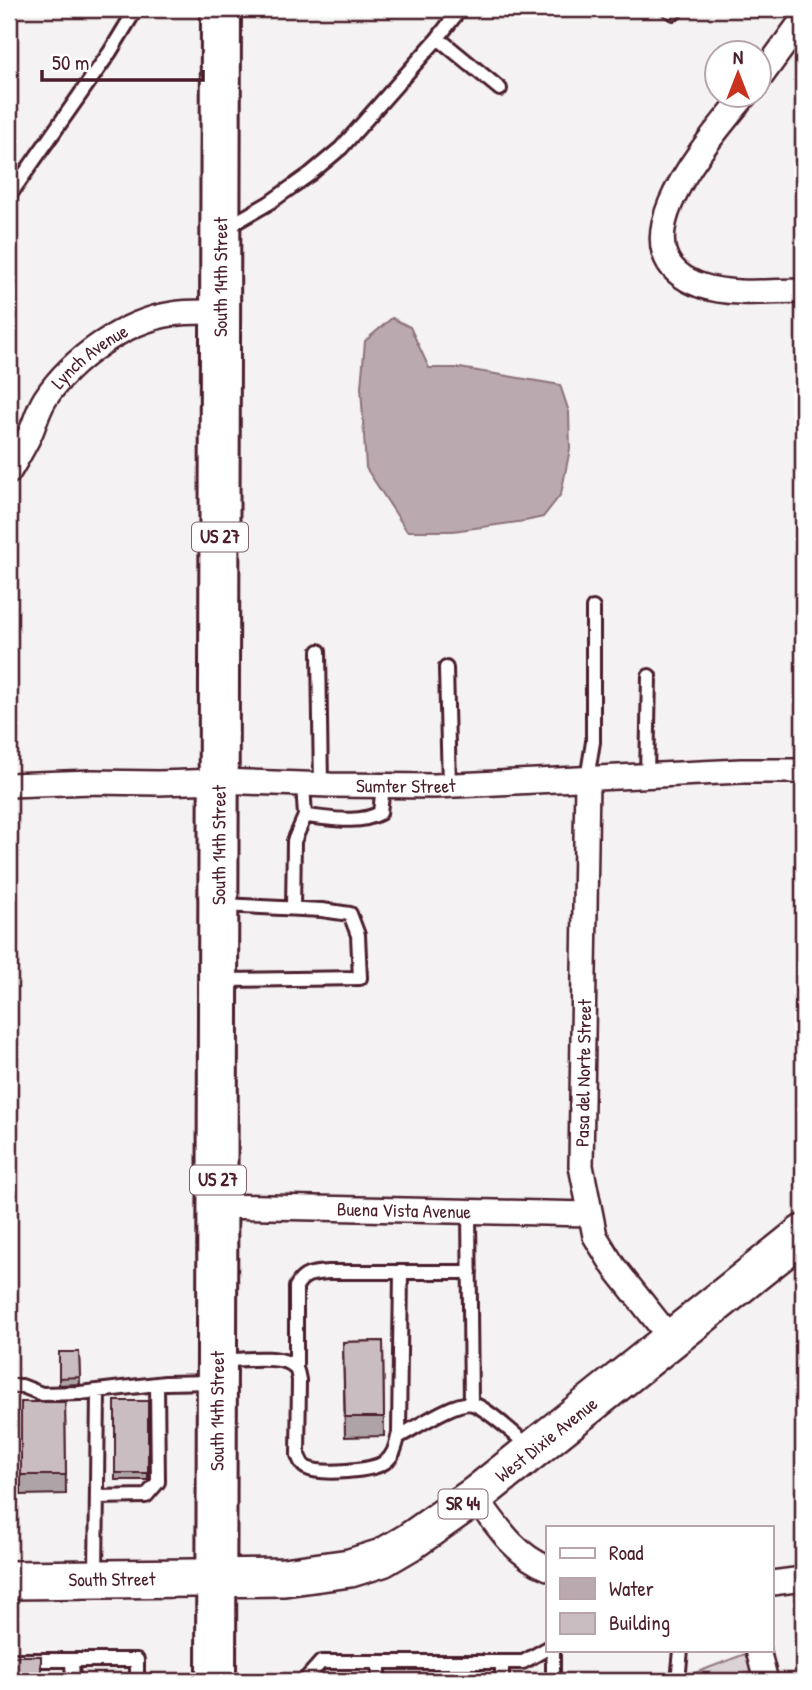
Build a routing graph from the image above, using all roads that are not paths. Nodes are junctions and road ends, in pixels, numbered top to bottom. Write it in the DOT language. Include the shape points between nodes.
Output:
graph roads {
  1 [pos="136,9"];
  2 [pos="221,9"];
  3 [pos="460,9"];
  4 [pos="667,9"];
  5 [pos="677,9"];
  6 [pos="803,19"];
  7 [pos="438,38"];
  8 [pos="774,59"];
  9 [pos="500,89"];
  10 [pos="735,108"];
  11 [pos="9,196"];
  12 [pos="221,231"];
  13 [pos="803,291"];
  14 [pos="221,312"];
  15 [pos="9,472"];
  16 [pos="593,608"];
  17 [pos="319,651"];
  18 [pos="446,668"];
  19 [pos="649,676"];
  20 [pos="803,771"];
  21 [pos="647,776"];
  22 [pos="587,779"];
  23 [pos="219,781"];
  24 [pos="9,785"];
  25 [pos="312,785"];
  26 [pos="449,785"];
  27 [pos="383,786"];
  28 [pos="304,816"];
  29 [pos="218,905"];
  30 [pos="293,908"];
  31 [pos="218,980"];
  32 [pos="218,1206"];
  33 [pos="469,1212"];
  34 [pos="589,1214"];
  35 [pos="803,1234"];
  36 [pos="401,1272"];
  37 [pos="470,1272"];
  38 [pos="671,1339"];
  39 [pos="296,1368"];
  40 [pos="217,1372"];
  41 [pos="157,1384"];
  42 [pos="9,1386"];
  43 [pos="98,1391"];
  44 [pos="471,1403"];
  45 [pos="398,1437"];
  46 [pos="533,1450"];
  47 [pos="475,1496"];
  48 [pos="97,1497"];
  49 [pos="546,1568"];
  50 [pos="215,1579"];
  51 [pos="803,1579"];
  52 [pos="9,1580"];
  53 [pos="96,1580"];
  54 [pos="774,1583"];
  55 [pos="546,1649"];
  56 [pos="553,1652"];
  57 [pos="681,1652"];
  58 [pos="759,1652"];
  59 [pos="9,1660"];
  60 [pos="72,1661"];
  61 [pos="379,1662"];
  62 [pos="502,1662"];
  63 [pos="73,1681"];
  64 [pos="137,1681"];
  65 [pos="216,1681"];
  66 [pos="304,1681"];
  67 [pos="379,1681"];
  68 [pos="502,1681"];
  69 [pos="554,1681"];
  70 [pos="678,1681"];
  71 [pos="766,1681"];
  1 -- 11 [label="lane"];
  2 -- 12 [label="highway, South 14th Street / US 27"];
  3 -- 7 [label="lane"];
  4 -- 5 [label="lane" via="674,13"];
  6 -- 8 [label="street"];
  7 -- 9 [label="lane"];
  7 -- 12 [label="lane" via="341,148 270,203"];
  10 -- 13 [label="street" via="672,198 663,222 664,256 687,280 703,286 727,291"];
  12 -- 14 [label="highway, South 14th Street / US 27"];
  14 -- 15 [label="street, Lynch Avenue" via="173,314 144,321 87,354 44,401"];
  14 -- 23 [label="highway, South 14th Street / US 27"];
  16 -- 22 [label="lane" via="593,742"];
  17 -- 25 [label="lane"];
  18 -- 26 [label="lane"];
  19 -- 21 [label="lane"];
  20 -- 21 [label="street, Sumter Street"];
  21 -- 22 [label="street, Sumter Street"];
  22 -- 26 [label="street, Sumter Street"];
  22 -- 34 [label="street, Pasa del Norte Street" via="581,1166"];
  23 -- 24 [label="street, Sumter Street"];
  23 -- 25 [label="street, Sumter Street"];
  23 -- 29 [label="highway, South 14th Street / US 27"];
  25 -- 27 [label="street, Sumter Street"];
  25 -- 28 [label="lane"];
  26 -- 27 [label="street, Sumter Street"];
  27 -- 28 [label="lane" via="380,813 370,818"];
  28 -- 30 [label="lane" via="294,841"];
  29 -- 30 [label="lane"];
  29 -- 31 [label="highway, South 14th Street / US 27"];
  30 -- 31 [label="lane" via="350,914 358,935 360,978"];
  31 -- 32 [label="highway, South 14th Street / US 27"];
  32 -- 33 [label="street, Buena Vista Avenue"];
  32 -- 40 [label="highway, South 14th Street / US 27"];
  33 -- 34 [label="street, Buena Vista Avenue"];
  33 -- 37 [label="lane"];
  34 -- 38 [label="street, Pasa del Norte Street" via="595,1236 614,1267"];
  35 -- 38 [label="main road, West Dixie Avenue / SR 44"];
  36 -- 37 [label="lane"];
  36 -- 39 [label="lane" via="328,1272 300,1278 296,1287"];
  36 -- 45 [label="lane"];
  37 -- 44 [label="lane"];
  38 -- 46 [label="main road, West Dixie Avenue / SR 44"];
  39 -- 40 [label="lane" via="274,1359"];
  39 -- 45 [label="lane" via="298,1455 307,1468 322,1472 384,1464 395,1452"];
  40 -- 41 [label="lane"];
  40 -- 50 [label="highway, South 14th Street / US 27"];
  41 -- 43 [label="lane"];
  41 -- 48 [label="lane" via="158,1482 146,1496"];
  42 -- 43 [label="lane" via="42,1394"];
  43 -- 48 [label="lane"];
  44 -- 45 [label="lane" via="458,1405"];
  44 -- 46 [label="lane"];
  46 -- 47 [label="main road, West Dixie Avenue / SR 44"];
  47 -- 49 [label="street" via="509,1541 525,1557"];
  47 -- 50 [label="main road, West Dixie Avenue / SR 44" via="382,1558 320,1573"];
  48 -- 53 [label="lane"];
  50 -- 53 [label="main road, South Street / SR 44"];
  50 -- 65 [label="highway, South 14th Street / US 27"];
  51 -- 54 [label="street"];
  52 -- 53 [label="main road, South Street / SR 44"];
  55 -- 62 [label="lane" via="523,1662"];
  56 -- 69 [label="lane"];
  57 -- 70 [label="lane"];
  58 -- 71 [label="street"];
  59 -- 60 [label="lane"];
  60 -- 63 [label="lane"];
  60 -- 64 [label="lane" via="137,1660"];
  61 -- 62 [label="lane"];
  61 -- 66 [label="lane" via="321,1662"];
  61 -- 67 [label="lane"];
  62 -- 68 [label="lane"];
}
